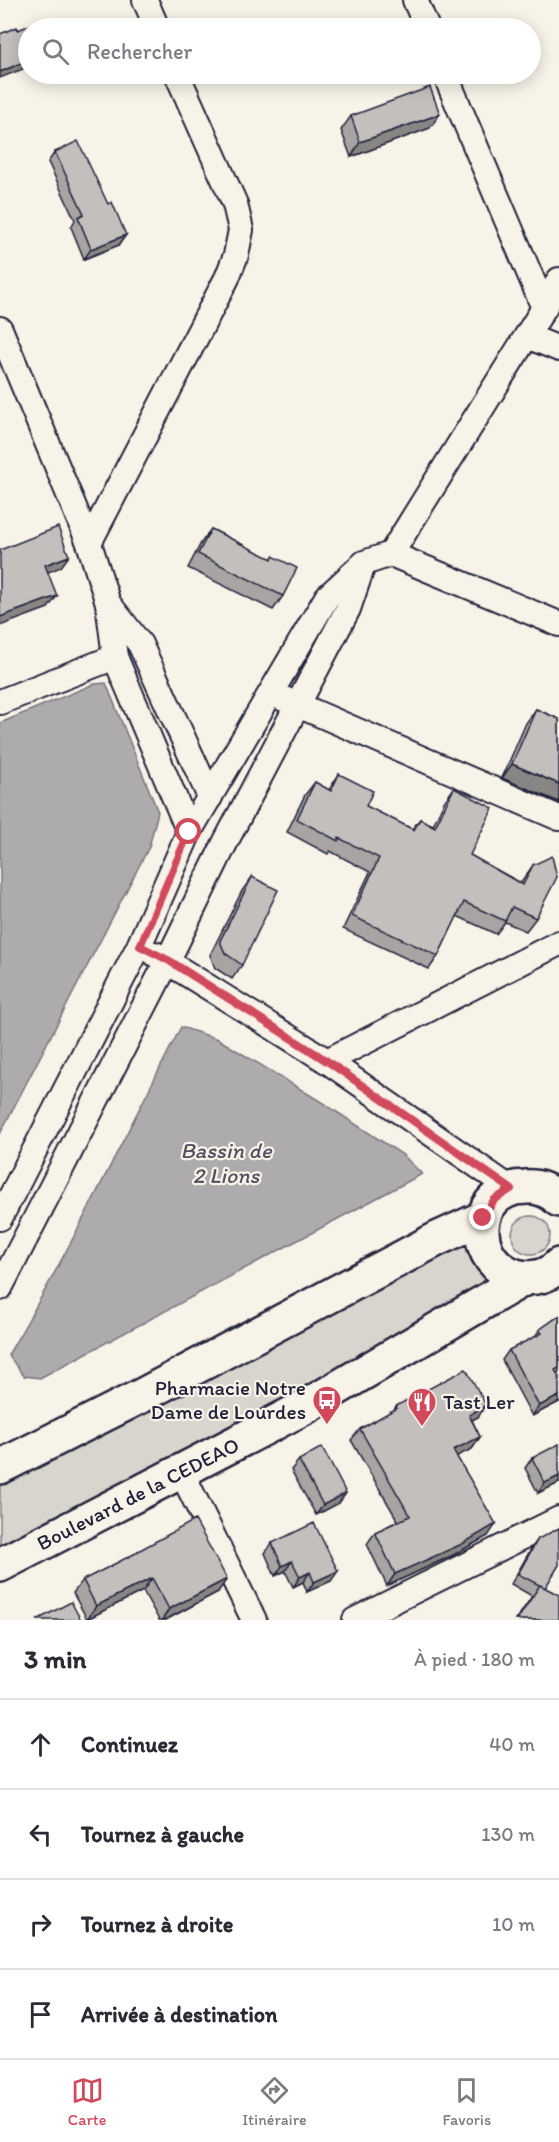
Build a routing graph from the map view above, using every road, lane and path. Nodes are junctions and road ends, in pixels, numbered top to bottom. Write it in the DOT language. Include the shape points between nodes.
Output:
graph roads {
  1 [pos="144,0"];
  2 [pos="415,0"];
  3 [pos="152,18"];
  4 [pos="423,18"];
  5 [pos="181,84"];
  6 [pos="450,84"];
  7 [pos="559,280"];
  8 [pos="544,308"];
  9 [pos="0,329"];
  10 [pos="527,336"];
  11 [pos="559,349"];
  12 [pos="89,543"];
  13 [pos="391,554"];
  14 [pos="364,563"];
  15 [pos="108,603"];
  16 [pos="559,624"];
  17 [pos="115,657"];
  18 [pos="271,693"];
  19 [pos="0,702"];
  20 [pos="297,705"];
  21 [pos="210,797"];
  22 [pos="559,818"];
  23 [pos="189,832"];
  24 [pos="559,942"];
  25 [pos="140,946"];
  26 [pos="168,960"];
  27 [pos="327,1061"];
  28 [pos="540,1187"];
  29 [pos="0,1218"];
  30 [pos="483,1218"];
  31 [pos="547,1276"];
  32 [pos="0,1288"];
  33 [pos="0,1467"];
  34 [pos="181,1471"];
  35 [pos="559,1519"];
  36 [pos="0,1565"];
  37 [pos="254,1620"];
  38 [pos="355,1620"];
  1 -- 3 [label="street"];
  2 -- 4 [label="street"];
  5 -- 12 [label="street" via="235,204 241,230 236,255"];
  6 -- 8 [label="street"];
  7 -- 8 [label="street"];
  8 -- 10 [label="street"];
  9 -- 12 [label="street"];
  10 -- 11 [label="street"];
  10 -- 13 [label="street"];
  12 -- 15 [label="street"];
  13 -- 14 [label="street"];
  13 -- 16 [label="street"];
  14 -- 18 [label="street" via="327,597"];
  14 -- 20 [label="street" via="348,609"];
  15 -- 17 [label="street"];
  15 -- 21 [label="street" via="140,644"];
  17 -- 19 [label="street"];
  17 -- 23 [label="street"];
  18 -- 20 [label="street"];
  18 -- 21 [label="street"];
  20 -- 22 [label="street"];
  20 -- 26 [label="street"];
  21 -- 23 [label="street"];
  23 -- 25 [label="street"];
  24 -- 27 [label="street"];
  25 -- 26 [label="street"];
  25 -- 29 [label="street"];
  26 -- 27 [label="street"];
  26 -- 32 [label="street"];
  27 -- 28 [label="street"];
  28 -- 30 [label="main road" via="494,1200"];
  30 -- 31 [label="main road" via="482,1239 490,1259 505,1272"];
  30 -- 33 [label="main road"];
  31 -- 34 [label="main road, Boulevard de la CEDEAO"];
  34 -- 36 [label="main road, Boulevard de la CEDEAO"];
  34 -- 37 [label="street"];
  35 -- 38 [label="street"];
}
